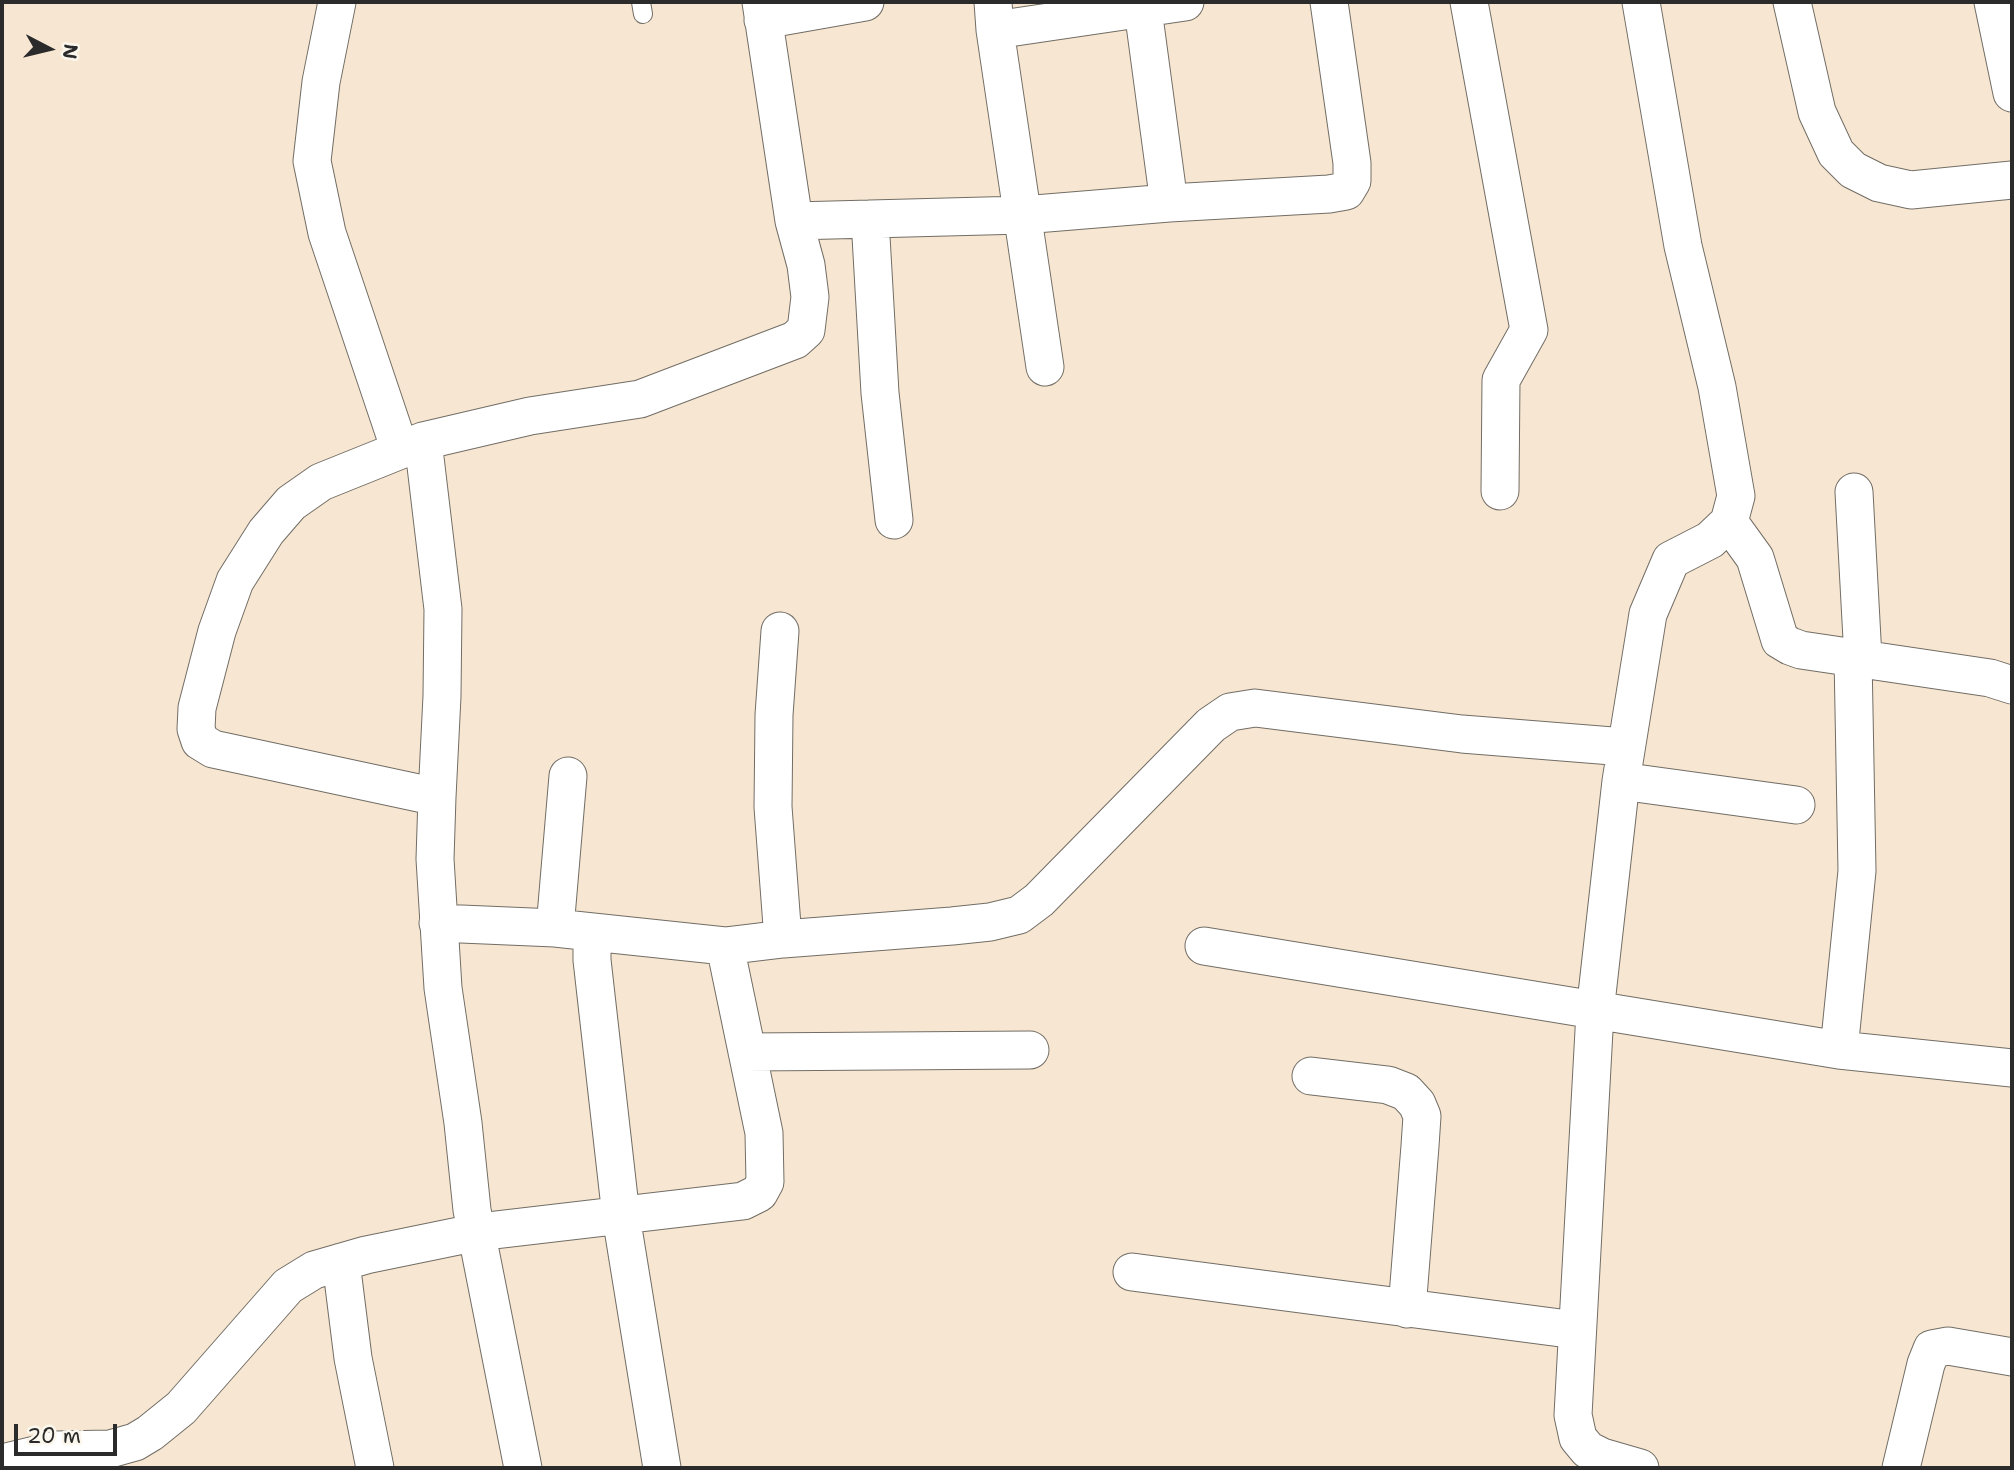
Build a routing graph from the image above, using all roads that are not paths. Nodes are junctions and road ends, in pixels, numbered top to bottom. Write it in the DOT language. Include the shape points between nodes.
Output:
graph roads {
  1 [pos="337,2"];
  2 [pos="865,2"];
  3 [pos="1185,2"];
  4 [pos="1329,2"];
  5 [pos="1469,2"];
  6 [pos="1641,2"];
  7 [pos="1793,2"];
  8 [pos="1993,2"];
  9 [pos="1142,5"];
  10 [pos="762,11"];
  11 [pos="994,16"];
  12 [pos="2012,93"];
  13 [pos="2012,180"];
  14 [pos="1169,203"];
  15 [pos="1023,215"];
  16 [pos="870,219"];
  17 [pos="794,221"];
  18 [pos="1045,368"];
  19 [pos="412,445"];
  20 [pos="1500,491"];
  21 [pos="1854,492"];
  22 [pos="894,520"];
  23 [pos="1730,522"];
  24 [pos="780,631"];
  25 [pos="1858,658"];
  26 [pos="2012,685"];
  27 [pos="1623,764"];
  28 [pos="568,776"];
  29 [pos="436,797"];
  30 [pos="1796,804"];
  31 [pos="438,923"];
  32 [pos="555,928"];
  33 [pos="592,932"];
  34 [pos="783,939"];
  35 [pos="725,946"];
  36 [pos="1204,946"];
  37 [pos="1595,1012"];
  38 [pos="1030,1050"];
  39 [pos="1839,1050"];
  40 [pos="747,1052"];
  41 [pos="2012,1068"];
  42 [pos="1311,1076"];
  43 [pos="621,1216"];
  44 [pos="478,1233"];
  45 [pos="341,1262"];
  46 [pos="1132,1272"];
  47 [pos="1407,1309"];
  48 [pos="1576,1330"];
  49 [pos="2012,1357"];
  50 [pos="2,1463"];
  51 [pos="375,1468"];
  52 [pos="523,1468"];
  53 [pos="662,1468"];
  54 [pos="1640,1468"];
  55 [pos="1901,1468"];
  1 -- 19 [label="street" via="312,161 327,233"];
  2 -- 10 [label="street"];
  3 -- 9 [label="street"];
  4 -- 14 [label="street" via="1352,163 1352,181 1346,191"];
  5 -- 20 [label="street" via="1529,330 1501,380"];
  6 -- 23 [label="street" via="1683,246 1731,461 1736,496"];
  7 -- 13 [label="street" via="1818,112 1836,153 1853,170 1879,183 1911,190"];
  8 -- 12 [label="street"];
  9 -- 11 [label="street"];
  9 -- 14 [label="street"];
  10 -- 17 [label="street"];
  11 -- 15 [label="street"];
  14 -- 15 [label="street"];
  15 -- 16 [label="street"];
  15 -- 18 [label="street"];
  16 -- 17 [label="street"];
  16 -- 22 [label="street" via="880,393"];
  17 -- 19 [label="street" via="810,297 806,330 795,340 640,398 530,416"];
  19 -- 29 [label="street" via="443,609"];
  19 -- 29 [label="street" via="321,482 290,503 265,532 235,581 217,631 196,729 200,741 213,749"];
  21 -- 25 [label="street"];
  23 -- 25 [label="street" via="1755,558 1780,640 1801,650"];
  23 -- 27 [label="street" via="1710,540 1671,560 1661,580 1648,614"];
  24 -- 34 [label="street" via="773,807"];
  25 -- 26 [label="street"];
  25 -- 39 [label="street" via="1857,871"];
  27 -- 30 [label="street"];
  27 -- 34 [label="street" via="1462,734 1255,708 1230,712 1210,725 1039,900 1018,915 952,926"];
  27 -- 37 [label="street"];
  28 -- 32 [label="street"];
  29 -- 31 [label="street"];
  31 -- 32 [label="street"];
  31 -- 44 [label="street"];
  32 -- 33 [label="street"];
  33 -- 35 [label="street"];
  33 -- 43 [label="street"];
  34 -- 35 [label="street"];
  35 -- 40 [label="street"];
  36 -- 37 [label="street"];
  37 -- 39 [label="street"];
  37 -- 48 [label="street"];
  38 -- 40 [label="street"];
  39 -- 41 [label="street"];
  40 -- 43 [label="street" via="764,1133 765,1182 759,1194 743,1201"];
  42 -- 47 [label="street" via="1388,1085 1406,1092 1418,1104 1422,1116"];
  43 -- 44 [label="street"];
  43 -- 53 [label="street"];
  44 -- 45 [label="street"];
  44 -- 52 [label="street"];
  45 -- 50 [label="street" via="314,1270 288,1286 181,1408 135,1442 110,1449 56,1450"];
  45 -- 51 [label="street" via="353,1358"];
  46 -- 47 [label="street"];
  47 -- 48 [label="street"];
  48 -- 54 [label="street" via="1573,1415 1578,1438 1602,1457"];
  49 -- 55 [label="street" via="1948,1346 1932,1349"];
}
